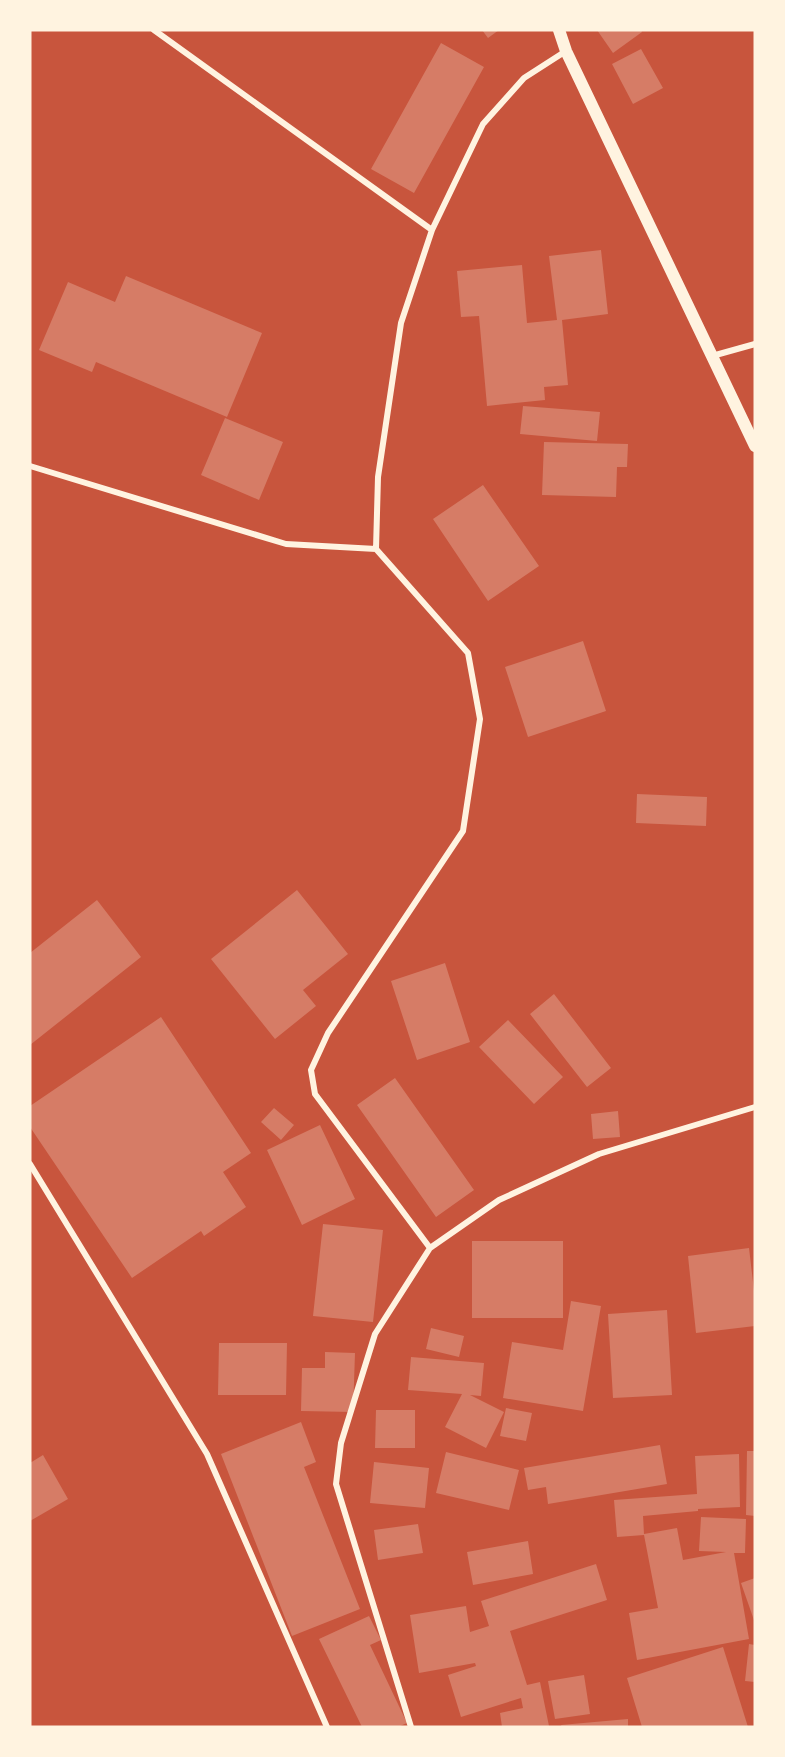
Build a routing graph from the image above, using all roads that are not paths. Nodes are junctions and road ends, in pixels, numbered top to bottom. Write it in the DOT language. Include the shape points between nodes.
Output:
graph roads {
  1 [pos="154,30"];
  2 [pos="559,30"];
  3 [pos="566,51"];
  4 [pos="432,230"];
  5 [pos="755,344"];
  6 [pos="711,356"];
  7 [pos="755,447"];
  8 [pos="30,466"];
  9 [pos="376,549"];
  10 [pos="755,1107"];
  11 [pos="30,1164"];
  12 [pos="430,1248"];
  13 [pos="327,1727"];
  14 [pos="411,1727"];
  1 -- 4 [label="street"];
  2 -- 3 [label="main road"];
  3 -- 4 [label="street" via="524,78 483,124"];
  3 -- 6 [label="main road"];
  4 -- 9 [label="street" via="401,323 378,477"];
  5 -- 6 [label="street"];
  6 -- 7 [label="main road"];
  8 -- 9 [label="street" via="286,544"];
  9 -- 12 [label="street" via="468,653 480,719 463,831 328,1033 311,1070 315,1094"];
  10 -- 12 [label="street" via="599,1154 499,1200"];
  11 -- 13 [label="street" via="207,1454"];
  12 -- 14 [label="street" via="375,1334 341,1443 336,1484"];
}
